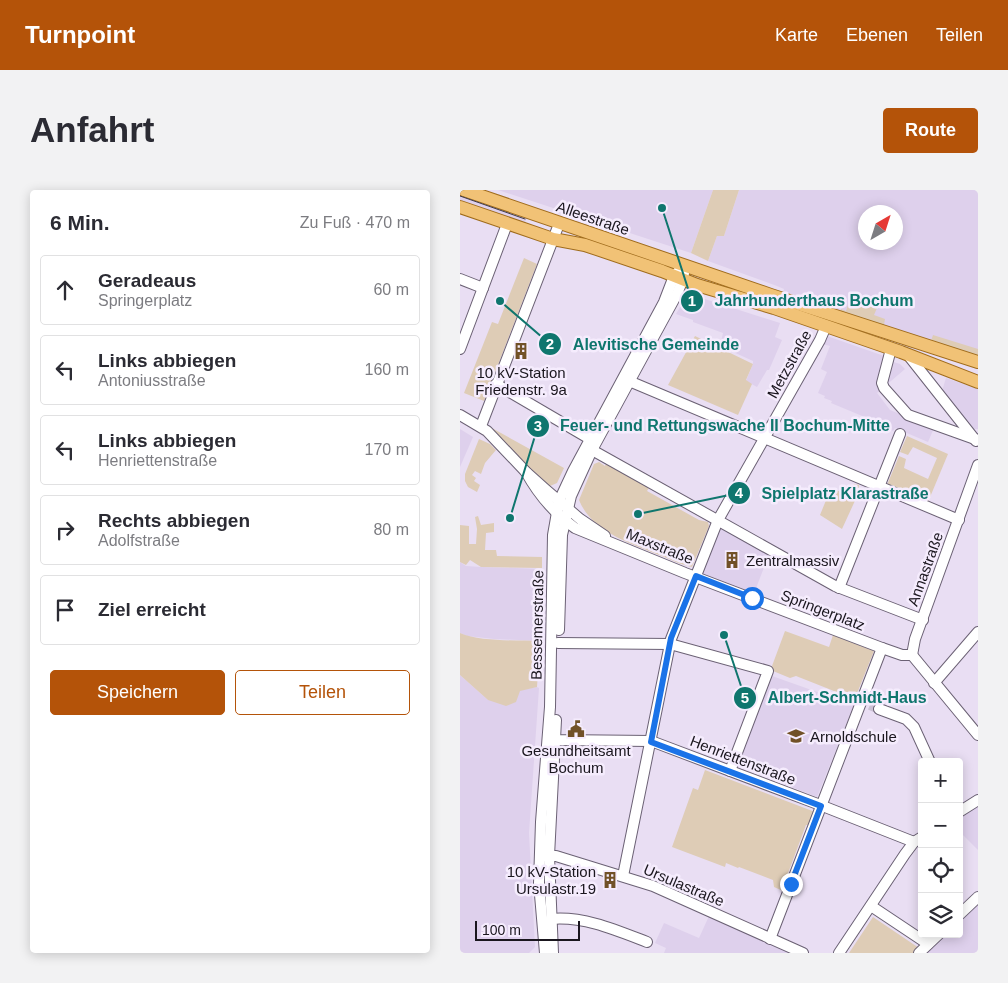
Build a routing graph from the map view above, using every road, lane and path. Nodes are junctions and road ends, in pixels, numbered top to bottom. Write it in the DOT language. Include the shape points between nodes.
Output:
graph roads {
  1 [pos="464,190"];
  2 [pos="460,207"];
  3 [pos="508,224"];
  4 [pos="559,224"];
  5 [pos="553,240"];
  6 [pos="684,265"];
  7 [pos="679,278"];
  8 [pos="460,279"];
  9 [pos="483,288"];
  10 [pos="826,326"];
  11 [pos="893,343"];
  12 [pos="460,350"];
  13 [pos="908,356"];
  14 [pos="978,362"];
  15 [pos="629,381"];
  16 [pos="978,382"];
  17 [pos="496,384"];
  18 [pos="460,415"];
  19 [pos="480,426"];
  20 [pos="900,434"];
  21 [pos="764,438"];
  22 [pos="976,442"];
  23 [pos="591,444"];
  24 [pos="978,465"];
  25 [pos="526,472"];
  26 [pos="880,487"];
  27 [pos="559,501"];
  28 [pos="568,508"];
  29 [pos="556,513"];
  30 [pos="718,520"];
  31 [pos="959,520"];
  32 [pos="564,521"];
  33 [pos="613,544"];
  34 [pos="696,576"];
  35 [pos="839,588"];
  36 [pos="923,620"];
  37 [pos="978,632"];
  38 [pos="558,643"];
  39 [pos="670,644"];
  40 [pos="882,648"];
  41 [pos="912,655"];
  42 [pos="934,683"];
  43 [pos="870,706"];
  44 [pos="978,735"];
  45 [pos="552,739"];
  46 [pos="651,742"];
  47 [pos="928,758"];
  48 [pos="730,771"];
  49 [pos="978,800"];
  50 [pos="821,806"];
  51 [pos="963,808"];
  52 [pos="918,840"];
  53 [pos="545,856"];
  54 [pos="623,876"];
  55 [pos="978,897"];
  56 [pos="871,906"];
  57 [pos="963,911"];
  58 [pos="551,918"];
  59 [pos="935,938"];
  60 [pos="770,939"];
  61 [pos="647,942"];
  62 [pos="928,944"];
  63 [pos="546,953"];
  64 [pos="553,953"];
  65 [pos="803,953"];
  66 [pos="840,953"];
  67 [pos="919,953"];
  1 -- 4 [label="main road, Alleestraße"];
  2 -- 3 [label="main road, Alleestraße"];
  3 -- 5 [label="main road, Alleestraße"];
  3 -- 9 [label="street"];
  4 -- 5 [label="street"];
  4 -- 6 [label="main road, Alleestraße"];
  5 -- 7 [label="main road, Alleestraße" via="585,245"];
  5 -- 17 [label="street"];
  6 -- 7 [label="street"];
  6 -- 11 [label="main road, Alleestraße"];
  7 -- 10 [label="main road, Alleestraße"];
  7 -- 15 [label="street, Bessemerstraße" via="678,294"];
  7 -- 23 [label="street, Bessemerstraße"];
  8 -- 9 [label="street"];
  9 -- 12 [label="street"];
  10 -- 11 [label="main road, Alleestraße"];
  10 -- 21 [label="street, Metzstraße"];
  11 -- 13 [label="main road, Alleestraße"];
  11 -- 14 [label="main road, Alleestraße"];
  11 -- 22 [label="street" via="882,382 902,410"];
  13 -- 16 [label="main road, Alleestraße"];
  13 -- 22 [label="street"];
  15 -- 21 [label="street"];
  15 -- 23 [label="street, Bessemerstraße"];
  17 -- 19 [label="street"];
  17 -- 23 [label="street, Springerplatz"];
  18 -- 19 [label="street"];
  19 -- 25 [label="street"];
  20 -- 26 [label="street"];
  21 -- 26 [label="street"];
  21 -- 30 [label="street, Metzstraße"];
  23 -- 27 [label="street, Bessemerstraße"];
  23 -- 28 [label="street, Bessemerstraße"];
  23 -- 30 [label="street, Springerplatz"];
  24 -- 31 [label="street, Annastraße"];
  25 -- 27 [label="street"];
  25 -- 29 [label="street" via="535,489"];
  26 -- 31 [label="street"];
  26 -- 35 [label="street"];
  27 -- 28 [label="street"];
  27 -- 29 [label="street, Bessemerstraße"];
  28 -- 32 [label="street, Bessemerstraße"];
  28 -- 33 [label="street, Maxstraße"];
  29 -- 32 [label="street"];
  29 -- 45 [label="street, Bessemerstraße" via="553,535"];
  30 -- 34 [label="street, Metzstraße"];
  30 -- 35 [label="street, Springerplatz"];
  31 -- 36 [label="street, Annastraße"];
  32 -- 33 [label="street, Maxstraße"];
  32 -- 38 [label="street, Bessemerstraße"];
  33 -- 34 [label="street, Maxstraße"];
  34 -- 39 [label="street, Metzstraße"];
  34 -- 40 [label="street, Springerplatz"];
  35 -- 36 [label="street, Springerplatz"];
  36 -- 41 [label="street, Annastraße"];
  37 -- 42 [label="street"];
  38 -- 39 [label="street"];
  38 -- 45 [label="street, Bessemerstraße"];
  39 -- 46 [label="street, Metzstraße"];
  39 -- 48 [label="street" via="768,671"];
  40 -- 41 [label="street, Springerplatz"];
  40 -- 43 [label="street"];
  41 -- 42 [label="street"];
  42 -- 44 [label="street"];
  43 -- 47 [label="street" via="910,722"];
  43 -- 50 [label="street"];
  45 -- 46 [label="street, Henriettenstraße"];
  45 -- 53 [label="street, Bessemerstraße" via="543,796"];
  46 -- 48 [label="street, Henriettenstraße"];
  46 -- 54 [label="street, Metzstraße"];
  48 -- 50 [label="street, Henriettenstraße"];
  49 -- 51 [label="street"];
  50 -- 52 [label="street, Henriettenstraße"];
  50 -- 60 [label="street"];
  52 -- 56 [label="street"];
  53 -- 54 [label="street, Ursulastraße" via="556,856"];
  53 -- 58 [label="street, Bessemerstraße"];
  53 -- 63 [label="street, Bessemerstraße" via="539,886"];
  54 -- 60 [label="street, Ursulastraße" via="660,889"];
  55 -- 57 [label="street"];
  56 -- 62 [label="street"];
  56 -- 66 [label="street"];
  58 -- 61 [label="street" via="583,920"];
  58 -- 64 [label="street, Bessemerstraße"];
  59 -- 62 [label="street"];
  60 -- 65 [label="street, Ursulastraße"];
  62 -- 67 [label="street"];
}
